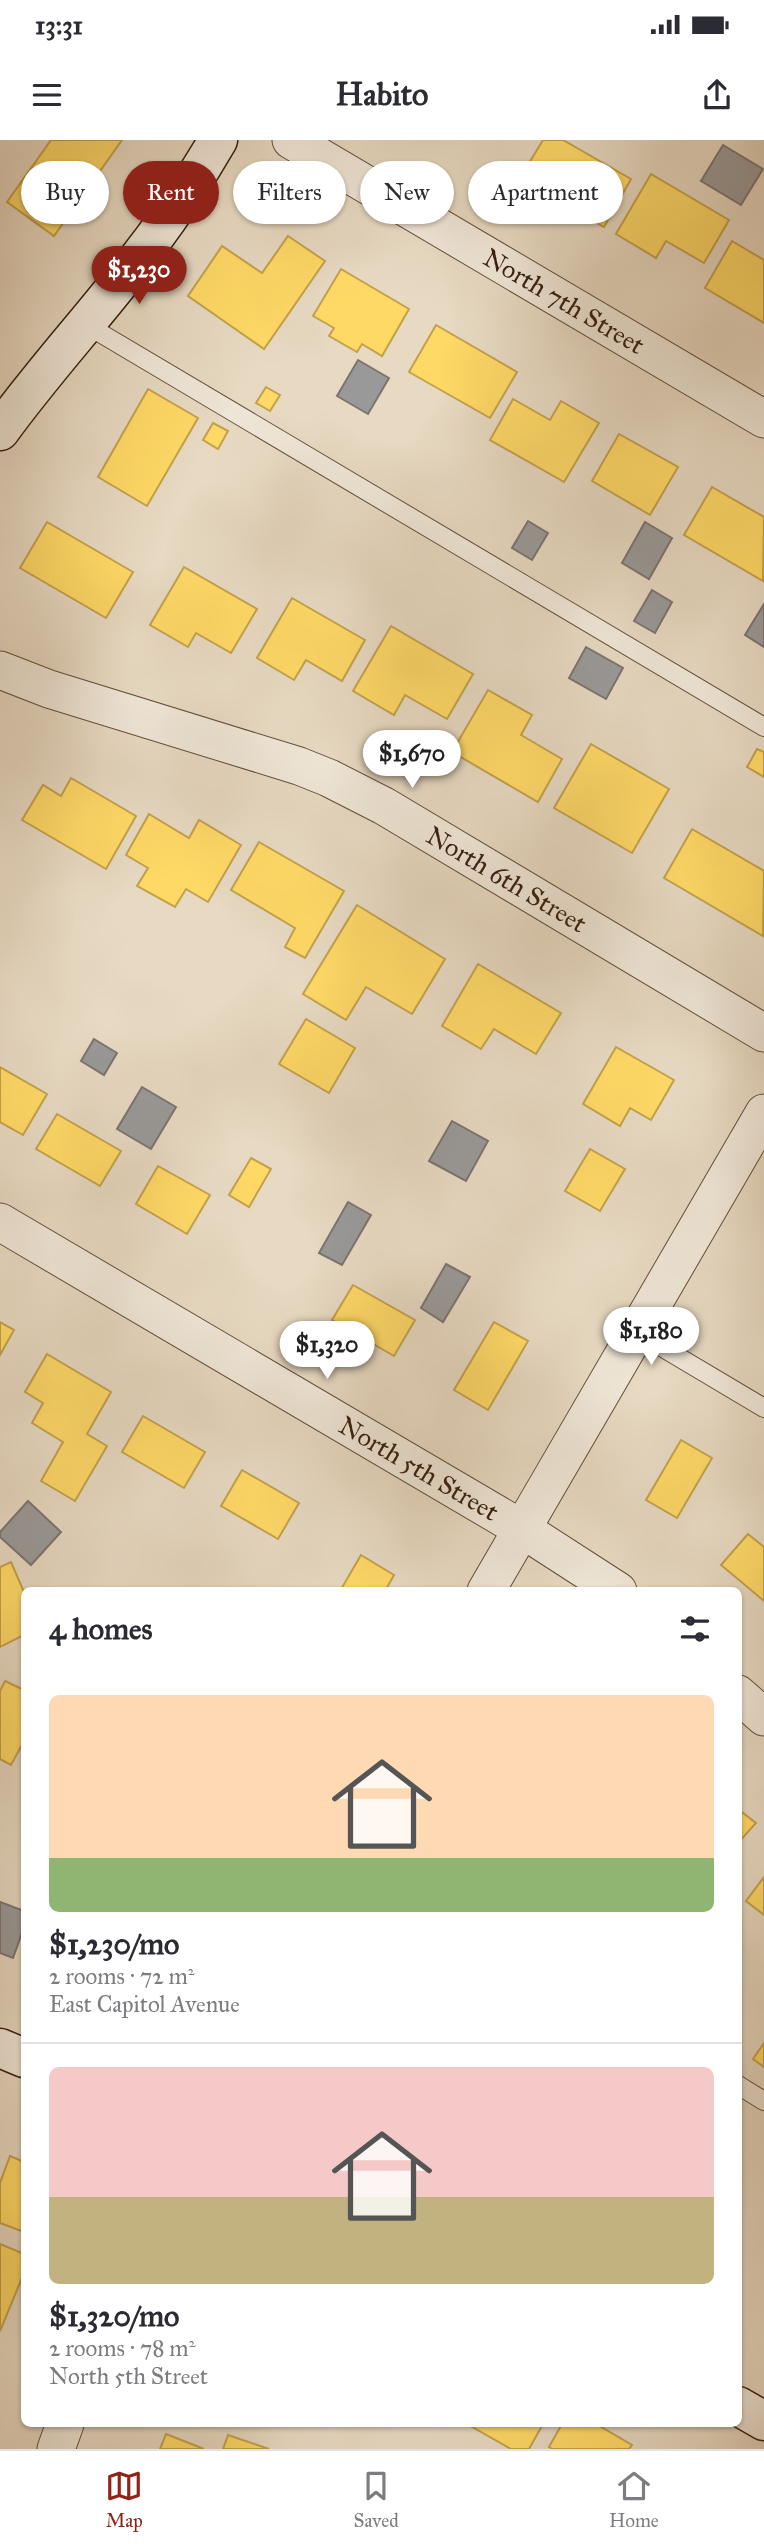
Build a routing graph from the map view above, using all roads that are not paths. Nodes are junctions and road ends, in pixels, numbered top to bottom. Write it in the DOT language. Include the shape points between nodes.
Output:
graph roads {
  1 [pos="218,140"];
  2 [pos="291,140"];
  3 [pos="85,324"];
  4 [pos="764,419"];
  5 [pos="0,431"];
  6 [pos="0,670"];
  7 [pos="764,726"];
  8 [pos="764,1033"];
  9 [pos="764,1113"];
  10 [pos="0,1222"];
  11 [pos="638,1333"];
  12 [pos="764,1408"];
  13 [pos="522,1529"];
  14 [pos="488,1587"];
  15 [pos="612,1587"];
  16 [pos="742,1698"];
  17 [pos="764,1717"];
  18 [pos="0,2048"];
  19 [pos="21,2057"];
  20 [pos="742,2087"];
  21 [pos="764,2101"];
  22 [pos="742,2408"];
  23 [pos="764,2421"];
  24 [pos="64,2427"];
  25 [pos="56,2449"];
  1 -- 3 [label="street" via="162,228"];
  2 -- 4 [label="street, North 7th Street"];
  3 -- 5 [label="street"];
  3 -- 7 [label="lane"];
  6 -- 8 [label="street, North 6th Street" via="329,778 384,806"];
  9 -- 11 [label="street"];
  10 -- 13 [label="street, North 5th Street"];
  11 -- 12 [label="lane"];
  11 -- 13 [label="street"];
  13 -- 14 [label="street"];
  13 -- 15 [label="street, North 5th Street"];
  16 -- 17 [label="street"];
  18 -- 19 [label="street"];
  20 -- 21 [label="lane"];
  22 -- 23 [label="street"];
  24 -- 25 [label="street"];
}
